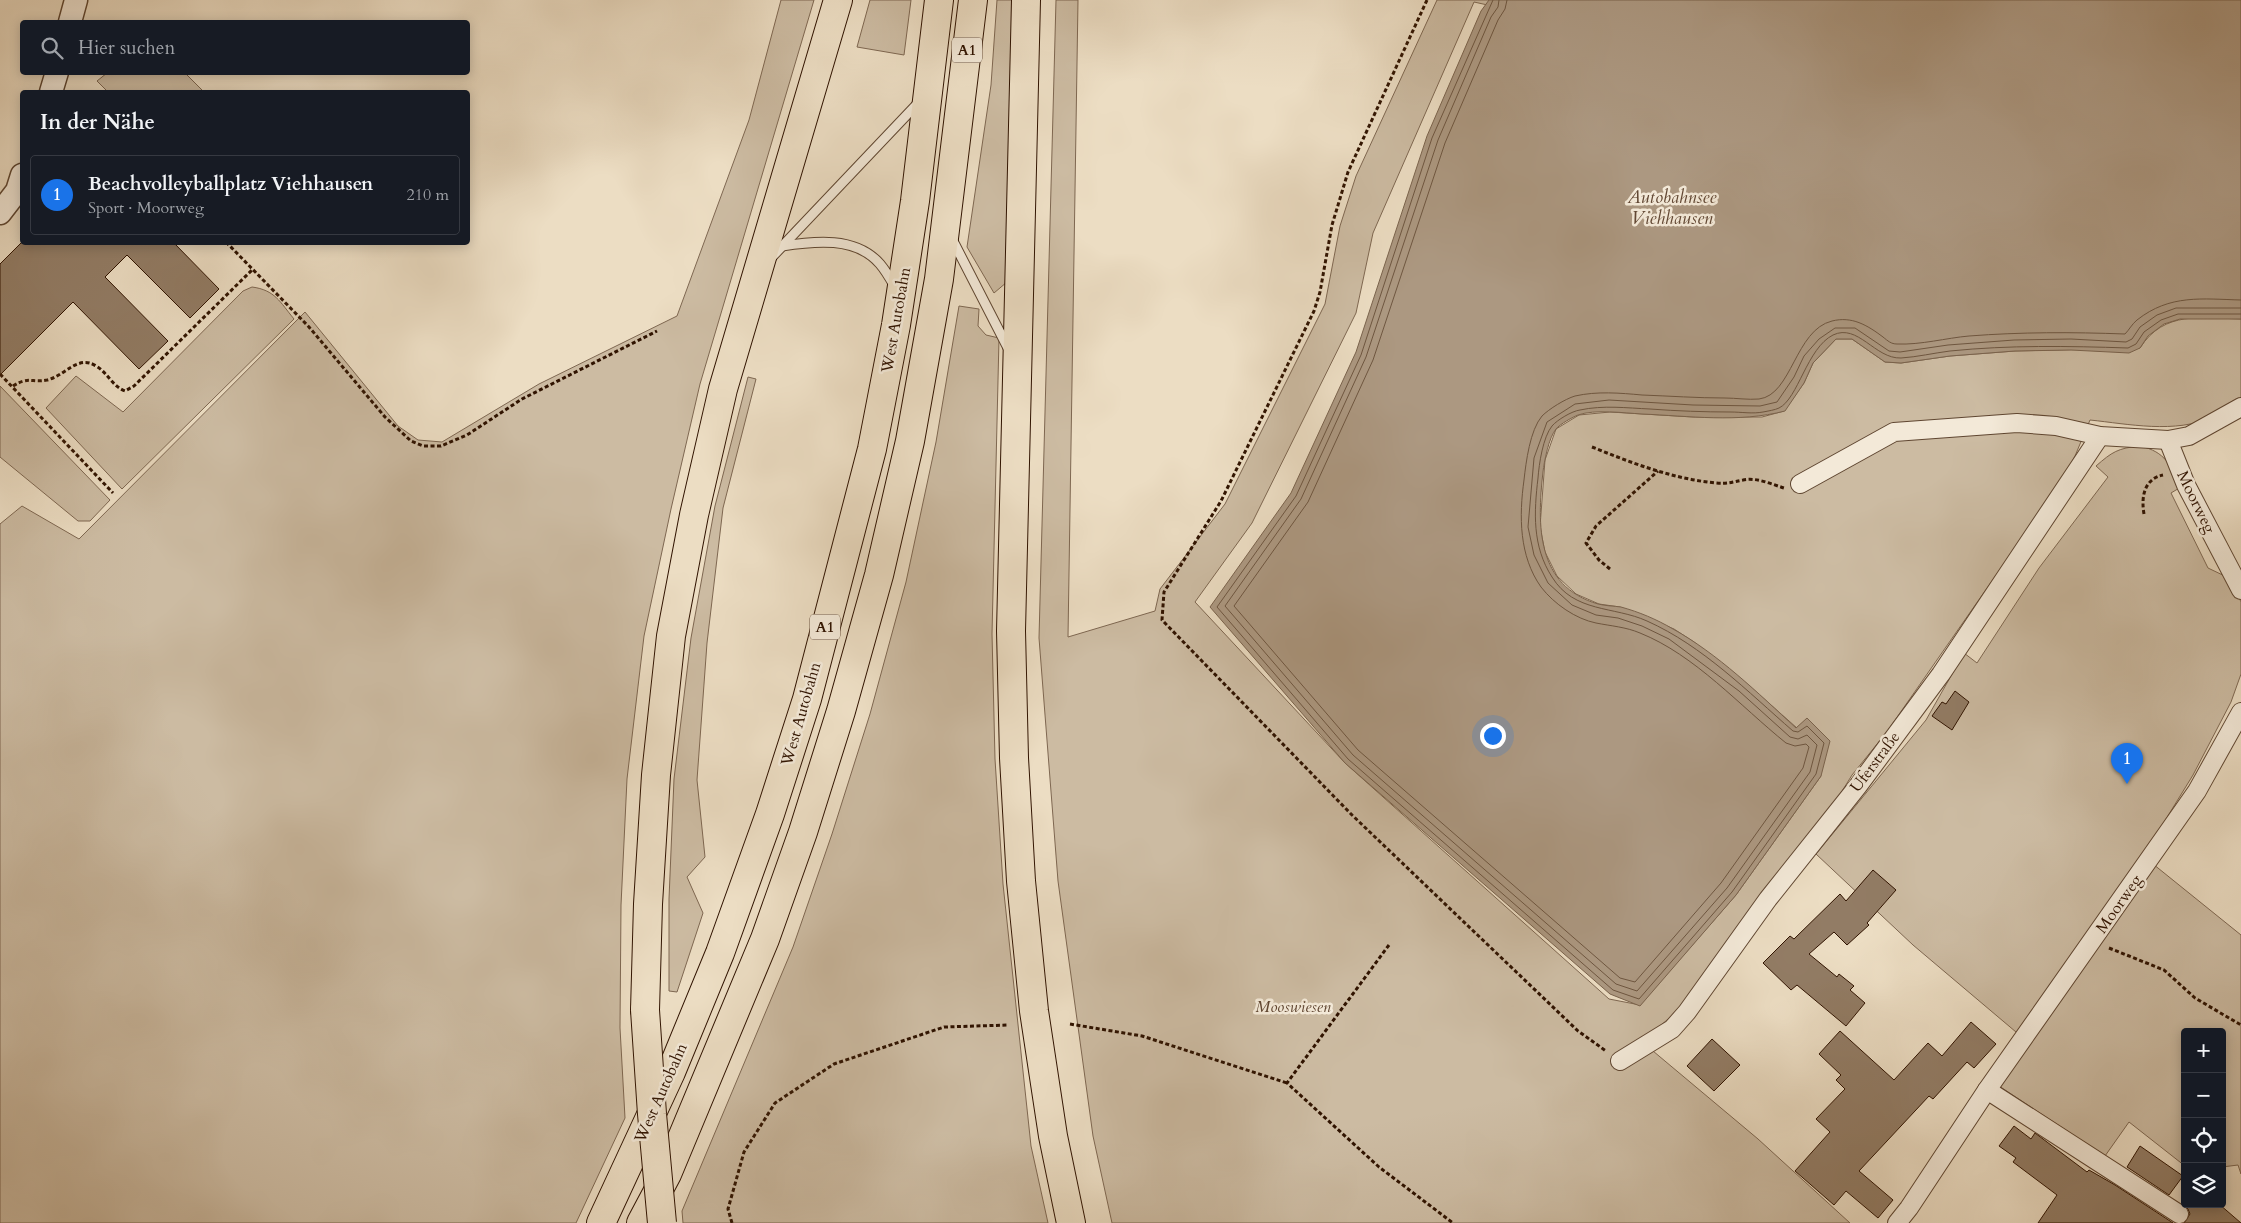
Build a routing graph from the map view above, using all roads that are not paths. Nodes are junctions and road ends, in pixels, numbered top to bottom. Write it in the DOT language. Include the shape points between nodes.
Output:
graph roads {
  1 [pos="76,0"];
  2 [pos="838,0"];
  3 [pos="939,0"];
  4 [pos="973,0"];
  5 [pos="1026,0"];
  6 [pos="71,20"];
  7 [pos="56,75"];
  8 [pos="52,90"];
  9 [pos="928,94"];
  10 [pos="20,181"];
  11 [pos="0,213"];
  12 [pos="946,226"];
  13 [pos="782,246"];
  14 [pos="759,273"];
  15 [pos="900,304"];
  16 [pos="1017,366"];
  17 [pos="2241,407"];
  18 [pos="2100,436"];
  19 [pos="2168,440"];
  20 [pos="1800,484"];
  21 [pos="2241,590"];
  22 [pos="2241,712"];
  23 [pos="1620,1061"];
  24 [pos="1987,1090"];
  25 [pos="2179,1214"];
  26 [pos="601,1223"];
  27 [pos="641,1223"];
  28 [pos="662,1223"];
  29 [pos="1071,1223"];
  30 [pos="1897,1223"];
  1 -- 6 [label="street"];
  2 -- 14 [label="highway"];
  3 -- 9 [label="highway, West Autobahn / A1"];
  4 -- 12 [label="highway, A1"];
  5 -- 16 [label="highway"];
  7 -- 8 [label="street"];
  9 -- 13 [label="lane"];
  9 -- 15 [label="highway, West Autobahn / A1"];
  10 -- 11 [label="street" via="17,191"];
  12 -- 16 [label="lane"];
  12 -- 27 [label="highway, A1" via="910,441 879,575 842,711 764,939 666,1174"];
  13 -- 14 [label="lane"];
  13 -- 15 [label="lane" via="819,241 856,247 880,263 895,287"];
  14 -- 28 [label="highway, bridge" via="723,389 694,515 671,636 656,775 645,1010"];
  15 -- 26 [label="highway, West Autobahn / A1" via="872,449 790,757 720,953 671,1072"];
  16 -- 29 [label="highway" via="1011,631 1021,872 1034,1011 1053,1136"];
  17 -- 19 [label="street" via="2189,436"];
  18 -- 19 [label="street"];
  18 -- 20 [label="street" via="2056,426 2017,423 1894,432"];
  18 -- 23 [label="street, Uferstraße" via="1941,674 1768,899 1686,1012 1672,1029"];
  19 -- 21 [label="street, Moorweg" via="2180,472"];
  22 -- 24 [label="street, Moorweg" via="2197,792"];
  24 -- 25 [label="street"];
  24 -- 30 [label="street, Moorweg"];
}
